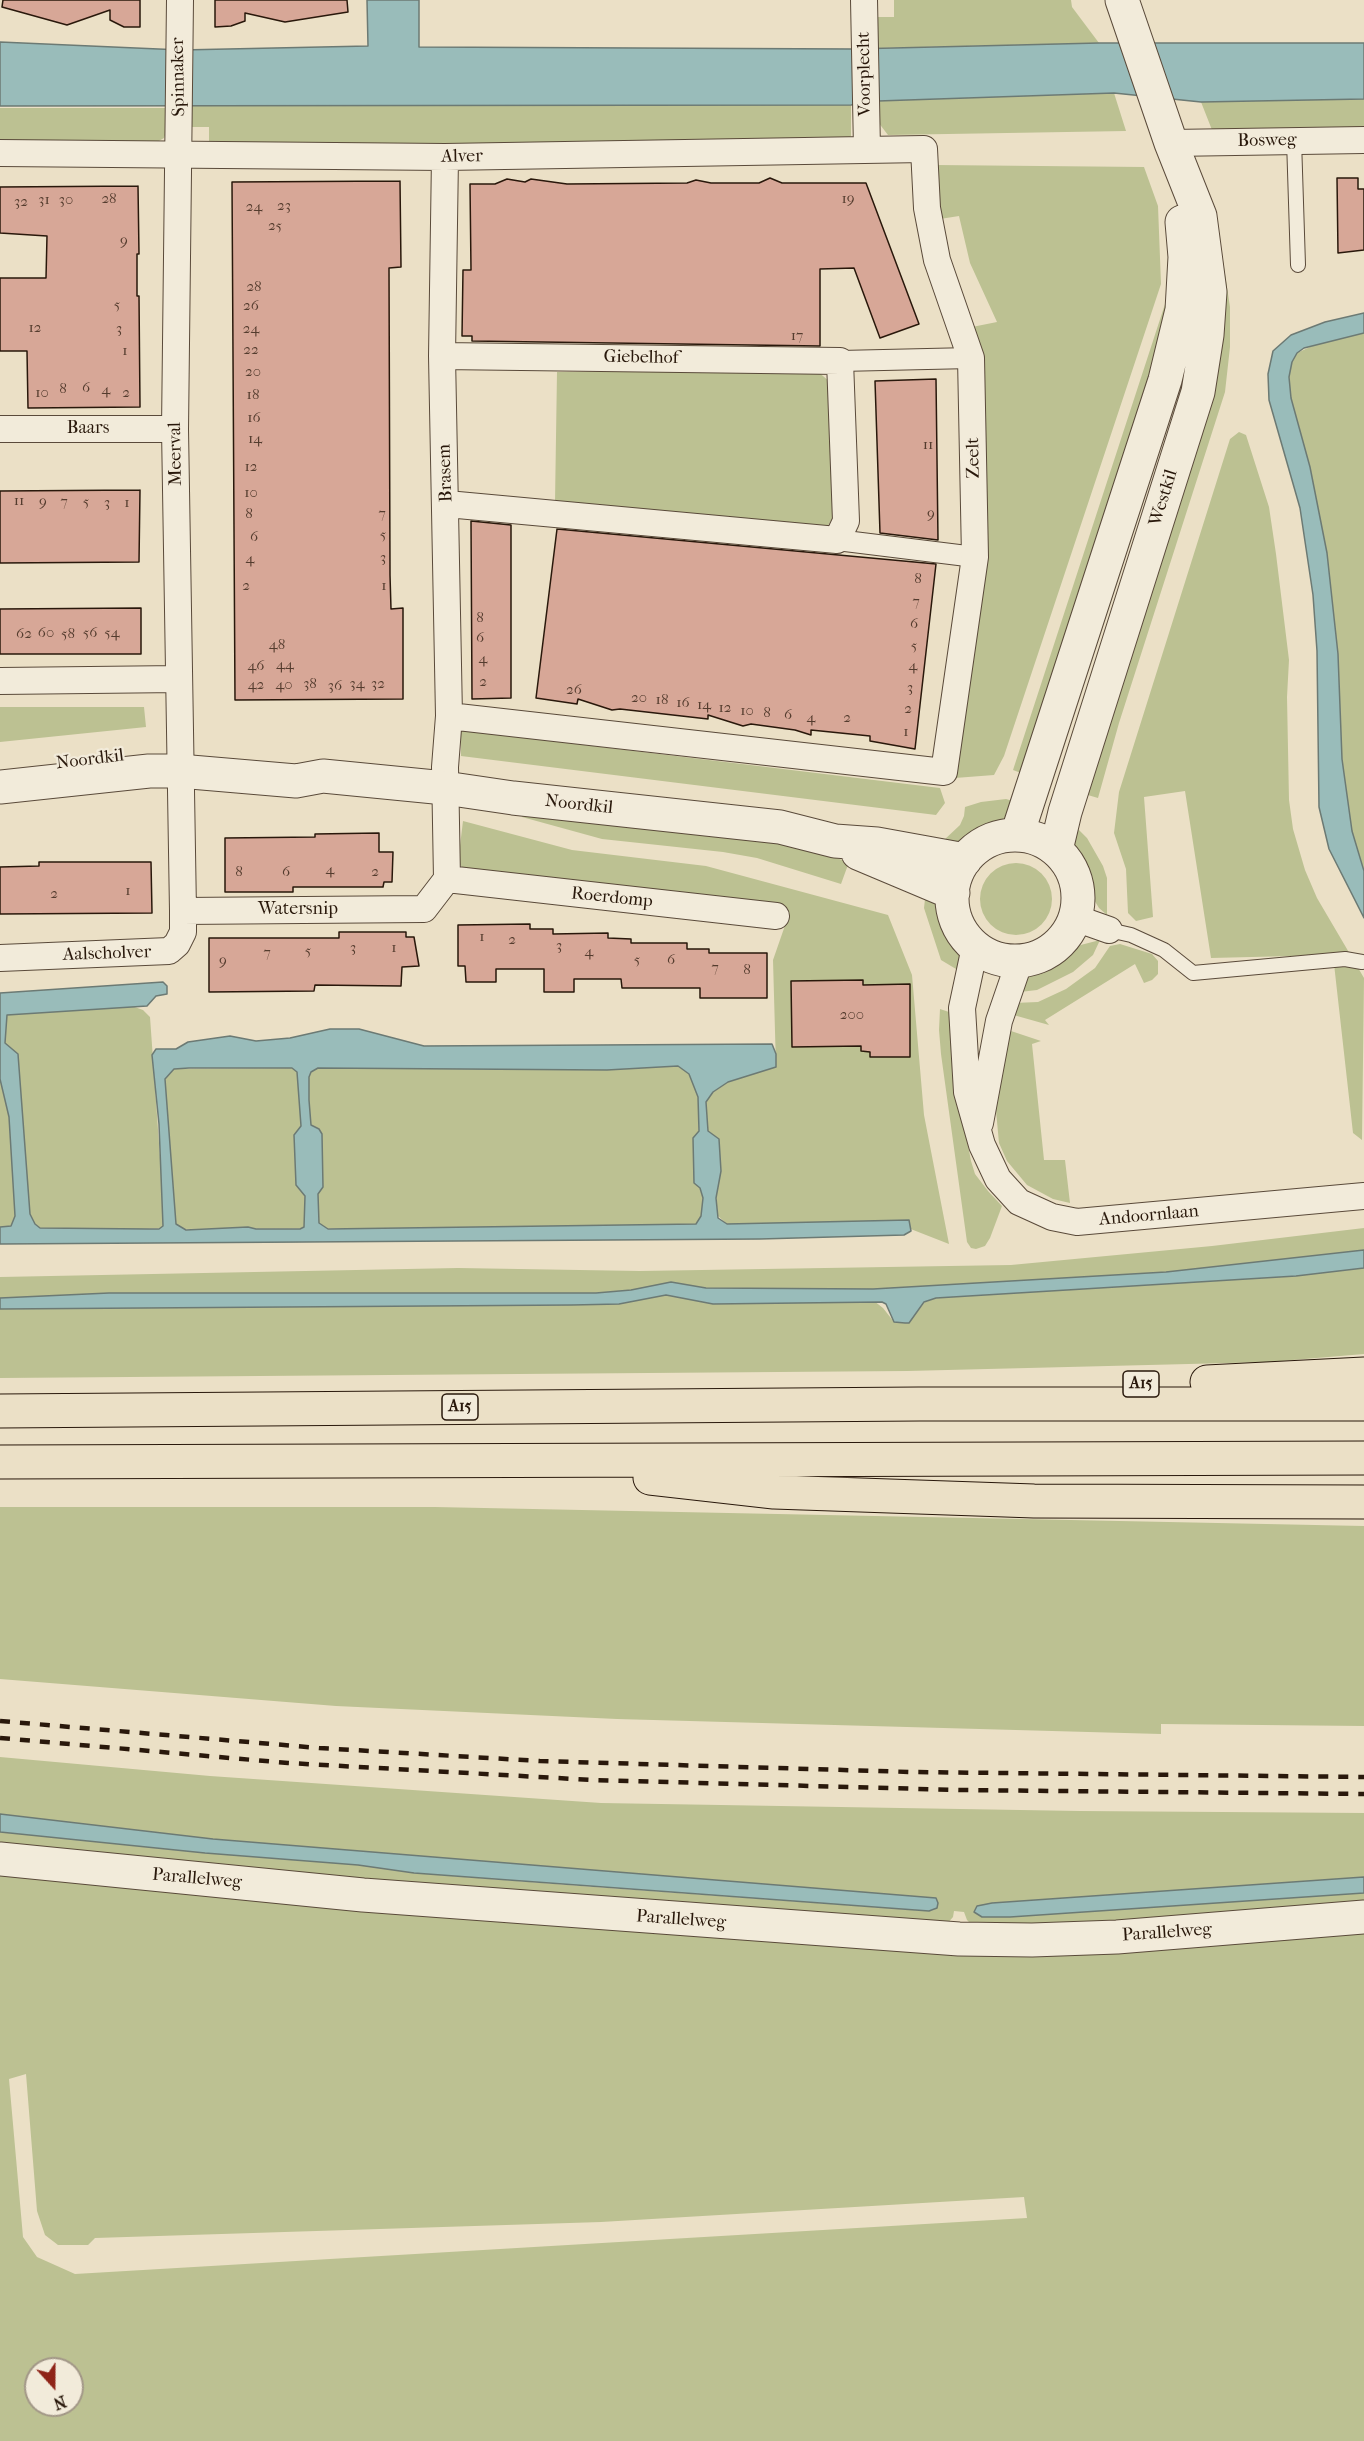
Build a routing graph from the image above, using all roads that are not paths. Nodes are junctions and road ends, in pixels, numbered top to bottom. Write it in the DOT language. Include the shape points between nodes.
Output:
graph roads {
  1 [pos="180,0"];
  2 [pos="864,0"];
  3 [pos="1126,13"];
  4 [pos="1166,129"];
  5 [pos="1294,140"];
  6 [pos="1364,140"];
  7 [pos="867,149"];
  8 [pos="924,149"];
  9 [pos="0,153"];
  10 [pos="180,154"];
  11 [pos="445,157"];
  12 [pos="1298,266"];
  13 [pos="442,356"];
  14 [pos="971,358"];
  15 [pos="840,361"];
  16 [pos="0,429"];
  17 [pos="175,429"];
  18 [pos="447,504"];
  19 [pos="837,540"];
  20 [pos="975,557"];
  21 [pos="179,679"];
  22 [pos="0,681"];
  23 [pos="449,716"];
  24 [pos="179,762"];
  25 [pos="0,771"];
  26 [pos="0,787"];
  27 [pos="446,788"];
  28 [pos="1017,835"];
  29 [pos="835,841"];
  30 [pos="1056,850"];
  31 [pos="966,860"];
  32 [pos="447,879"];
  33 [pos="953,893"];
  34 [pos="183,911"];
  35 [pos="776,916"];
  36 [pos="1075,918"];
  37 [pos="1109,930"];
  38 [pos="975,947"];
  39 [pos="0,958"];
  40 [pos="1020,960"];
  41 [pos="1362,962"];
  42 [pos="979,1132"];
  43 [pos="1364,1196"];
  44 [pos="1364,1374"];
  45 [pos="919,1404"];
  46 [pos="1364,1404"];
  47 [pos="0,1411"];
  48 [pos="1364,1458"];
  49 [pos="484,1460"];
  50 [pos="0,1462"];
  51 [pos="1364,1502"];
  52 [pos="0,1859"];
  53 [pos="1364,1917"];
  1 -- 10 [label="street, Spinnaker"];
  2 -- 7 [label="street, Voorplecht"];
  3 -- 4 [label="street, Westkil"];
  4 -- 5 [label="street, Bosweg"];
  4 -- 28 [label="street, Westkil" via="1185,257 1182,310 1161,392"];
  4 -- 30 [label="street, Westkil" via="1200,216 1206,246 1210,292 1207,335 1198,392"];
  5 -- 6 [label="street, Bosweg"];
  5 -- 12 [label="lane"];
  7 -- 8 [label="street, Alver"];
  7 -- 11 [label="street, Alver"];
  8 -- 14 [label="street, Zeelt" via="927,208 937,260"];
  9 -- 10 [label="street, Alver"];
  10 -- 11 [label="street, Alver"];
  10 -- 17 [label="street, Meerval"];
  11 -- 13 [label="street, Brasem"];
  13 -- 15 [label="street, Giebelhof"];
  13 -- 18 [label="street, Brasem"];
  14 -- 15 [label="street, Giebelhof"];
  14 -- 20 [label="street, Zeelt"];
  15 -- 19 [label="street" via="846,521"];
  16 -- 17 [label="street, Baars"];
  17 -- 21 [label="street, Meerval"];
  18 -- 19 [label="street"];
  18 -- 23 [label="street, Brasem"];
  19 -- 20 [label="street"];
  20 -- 23 [label="street, Zeelt" via="944,772"];
  21 -- 22 [label="street"];
  21 -- 24 [label="street, Meerval"];
  23 -- 27 [label="street, Brasem"];
  24 -- 25 [label="street, Noordkil" via="126,756"];
  24 -- 26 [label="street, Noordkil" via="149,771"];
  24 -- 27 [label="street, Noordkil" via="296,781 323,776"];
  24 -- 34 [label="street"];
  27 -- 29 [label="street, Noordkil" via="780,827"];
  27 -- 32 [label="street"];
  28 -- 30 [label="street" via="1038,839"];
  28 -- 31 [label="street" via="988,841"];
  29 -- 31 [label="street, Noordkil" via="877,844"];
  29 -- 33 [label="street, Noordkil"];
  30 -- 36 [label="street" via="1075,881"];
  31 -- 33 [label="street"];
  32 -- 34 [label="street, Watersnip" via="424,909"];
  32 -- 35 [label="street, Roerdomp"];
  33 -- 38 [label="street" via="955,917"];
  34 -- 39 [label="street, Aalscholver" via="183,932 170,951"];
  36 -- 37 [label="street"];
  36 -- 40 [label="street" via="1054,948 1038,957"];
  37 -- 41 [label="lane" via="1164,950 1193,974 1345,959"];
  38 -- 40 [label="street" via="996,958"];
  38 -- 42 [label="street, Andoornlaan" via="962,1008 968,1092"];
  40 -- 42 [label="street, Andoornlaan" via="999,1021"];
  42 -- 43 [label="street, Andoornlaan" via="998,1179 1019,1202 1052,1217 1077,1222"];
  44 -- 45 [label="highway, A15" via="1007,1388"];
  45 -- 46 [label="highway, A15"];
  45 -- 47 [label="highway, A15"];
  48 -- 49 [label="highway"];
  49 -- 50 [label="highway"];
  49 -- 51 [label="highway" via="774,1492 1035,1501"];
  52 -- 53 [label="street, Parallelweg" via="363,1895 959,1939 1117,1937"];
}
